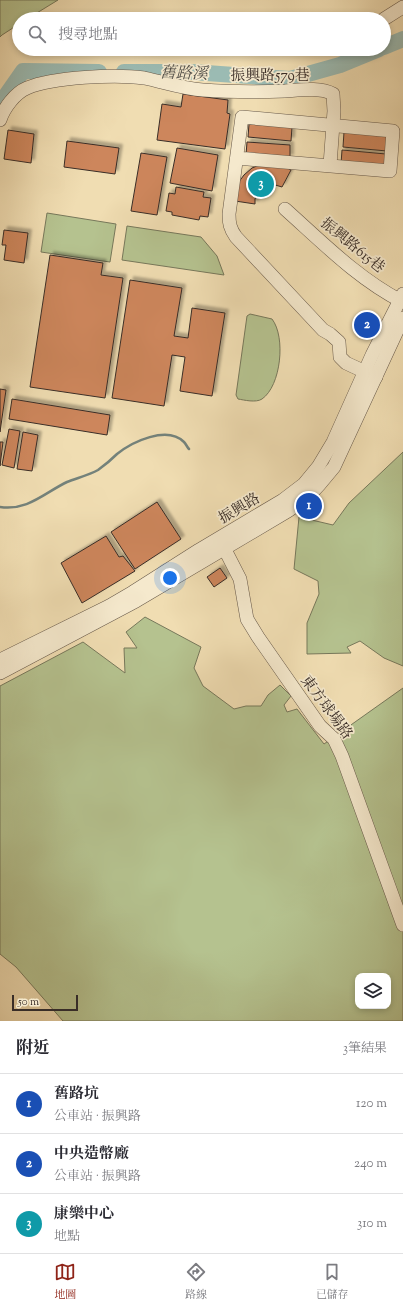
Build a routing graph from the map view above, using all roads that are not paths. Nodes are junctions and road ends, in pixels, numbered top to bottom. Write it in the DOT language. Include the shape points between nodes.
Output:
graph roads {
  1 [pos="403,6"];
  2 [pos="391,14"];
  3 [pos="0,120"];
  4 [pos="333,126"];
  5 [pos="237,158"];
  6 [pos="330,165"];
  7 [pos="285,209"];
  8 [pos="402,298"];
  9 [pos="403,318"];
  10 [pos="370,374"];
  11 [pos="222,544"];
  12 [pos="0,660"];
  13 [pos="0,673"];
  14 [pos="403,925"];
  1 -- 2 [label="street"];
  3 -- 4 [label="street, 振興路579巷" via="16,95 27,88 67,79 109,76 143,78 202,90 328,91 333,94"];
  4 -- 5 [label="street" via="242,118"];
  4 -- 6 [label="street, 振興路579巷"];
  4 -- 6 [label="street" via="393,131 390,171"];
  5 -- 6 [label="street"];
  5 -- 10 [label="street" via="229,214 232,230 323,330 339,342 340,357 346,364"];
  7 -- 8 [label="street, 振興路615巷" via="351,267"];
  8 -- 10 [label="street, 振興路"];
  9 -- 10 [label="street, 振興路"];
  10 -- 11 [label="street, 振興路" via="333,442 304,484"];
  11 -- 12 [label="street, 振興路" via="109,606"];
  11 -- 13 [label="street, 振興路" via="136,602"];
  11 -- 14 [label="street, 東方球場路" via="240,579 247,619 320,726 334,739"];
}
